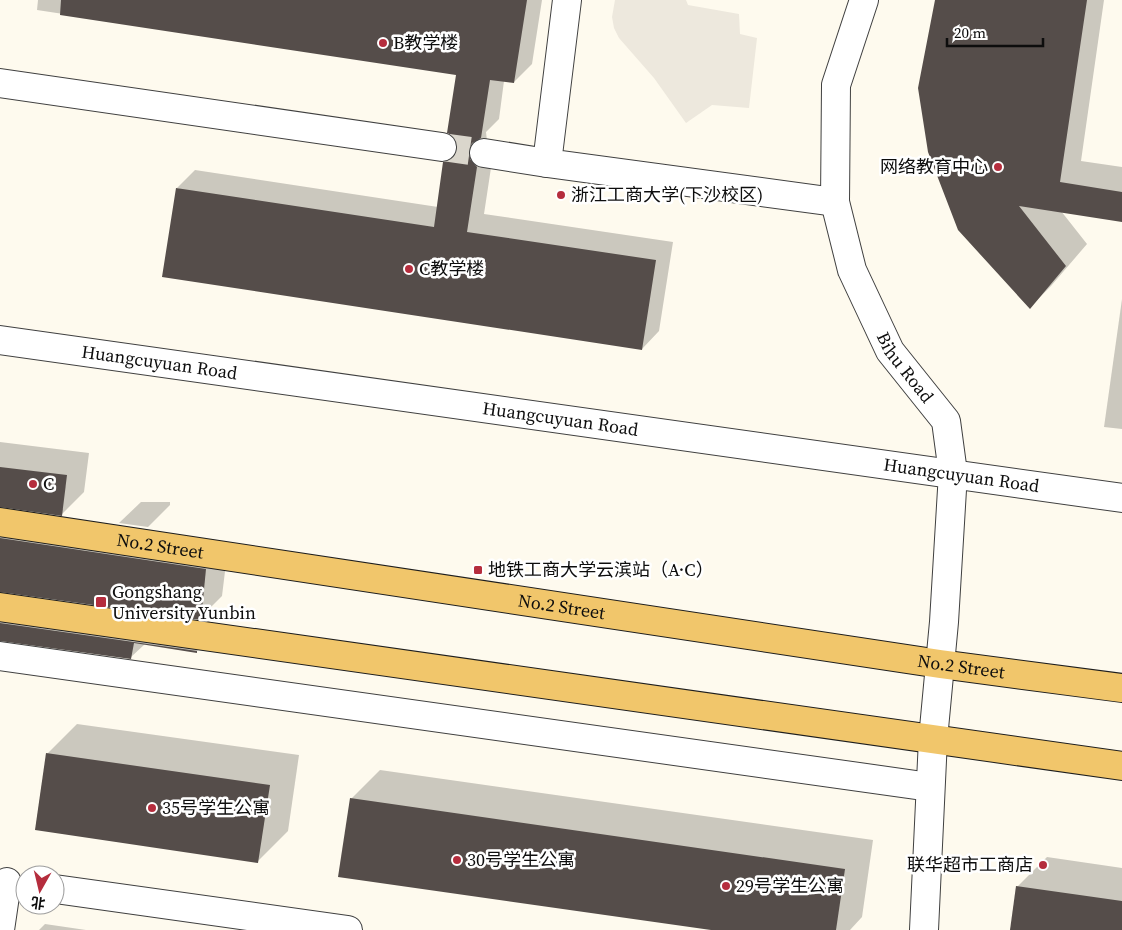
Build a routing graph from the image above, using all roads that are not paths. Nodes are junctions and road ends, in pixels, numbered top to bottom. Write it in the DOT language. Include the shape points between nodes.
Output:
graph roads {
  1 [pos="567,0"];
  2 [pos="864,0"];
  3 [pos="0,82"];
  4 [pos="442,147"];
  5 [pos="484,153"];
  6 [pos="547,163"];
  7 [pos="835,202"];
  8 [pos="0,340"];
  9 [pos="953,473"];
  10 [pos="1122,498"];
  11 [pos="0,522"];
  12 [pos="0,607"];
  13 [pos="0,656"];
  14 [pos="940,664"];
  15 [pos="1122,688"];
  16 [pos="932,739"];
  17 [pos="1122,766"];
  18 [pos="930,787"];
  19 [pos="11,883"];
  20 [pos="65,891"];
  21 [pos="289,926"];
  22 [pos="0,930"];
  23 [pos="348,930"];
  24 [pos="924,930"];
  1 -- 6 [label="street"];
  2 -- 7 [label="street, Bihu Road" via="836,85"];
  3 -- 4 [label="street"];
  5 -- 6 [label="street"];
  6 -- 7 [label="street"];
  7 -- 9 [label="street, Bihu Road" via="852,270 890,351 946,421"];
  8 -- 9 [label="street, Huangcuyuan Road"];
  9 -- 10 [label="street, Huangcuyuan Road"];
  9 -- 14 [label="street, Bihu Road"];
  11 -- 14 [label="main road, No.2 Street"];
  12 -- 16 [label="main road"];
  13 -- 18 [label="street"];
  14 -- 15 [label="main road, No.2 Street"];
  14 -- 16 [label="street, Bihu Road"];
  16 -- 17 [label="main road"];
  16 -- 18 [label="street, Bihu Road"];
  18 -- 24 [label="street, Bihu Road"];
  19 -- 22 [label="street"];
  20 -- 21 [label="street"];
  21 -- 23 [label="street"];
}
